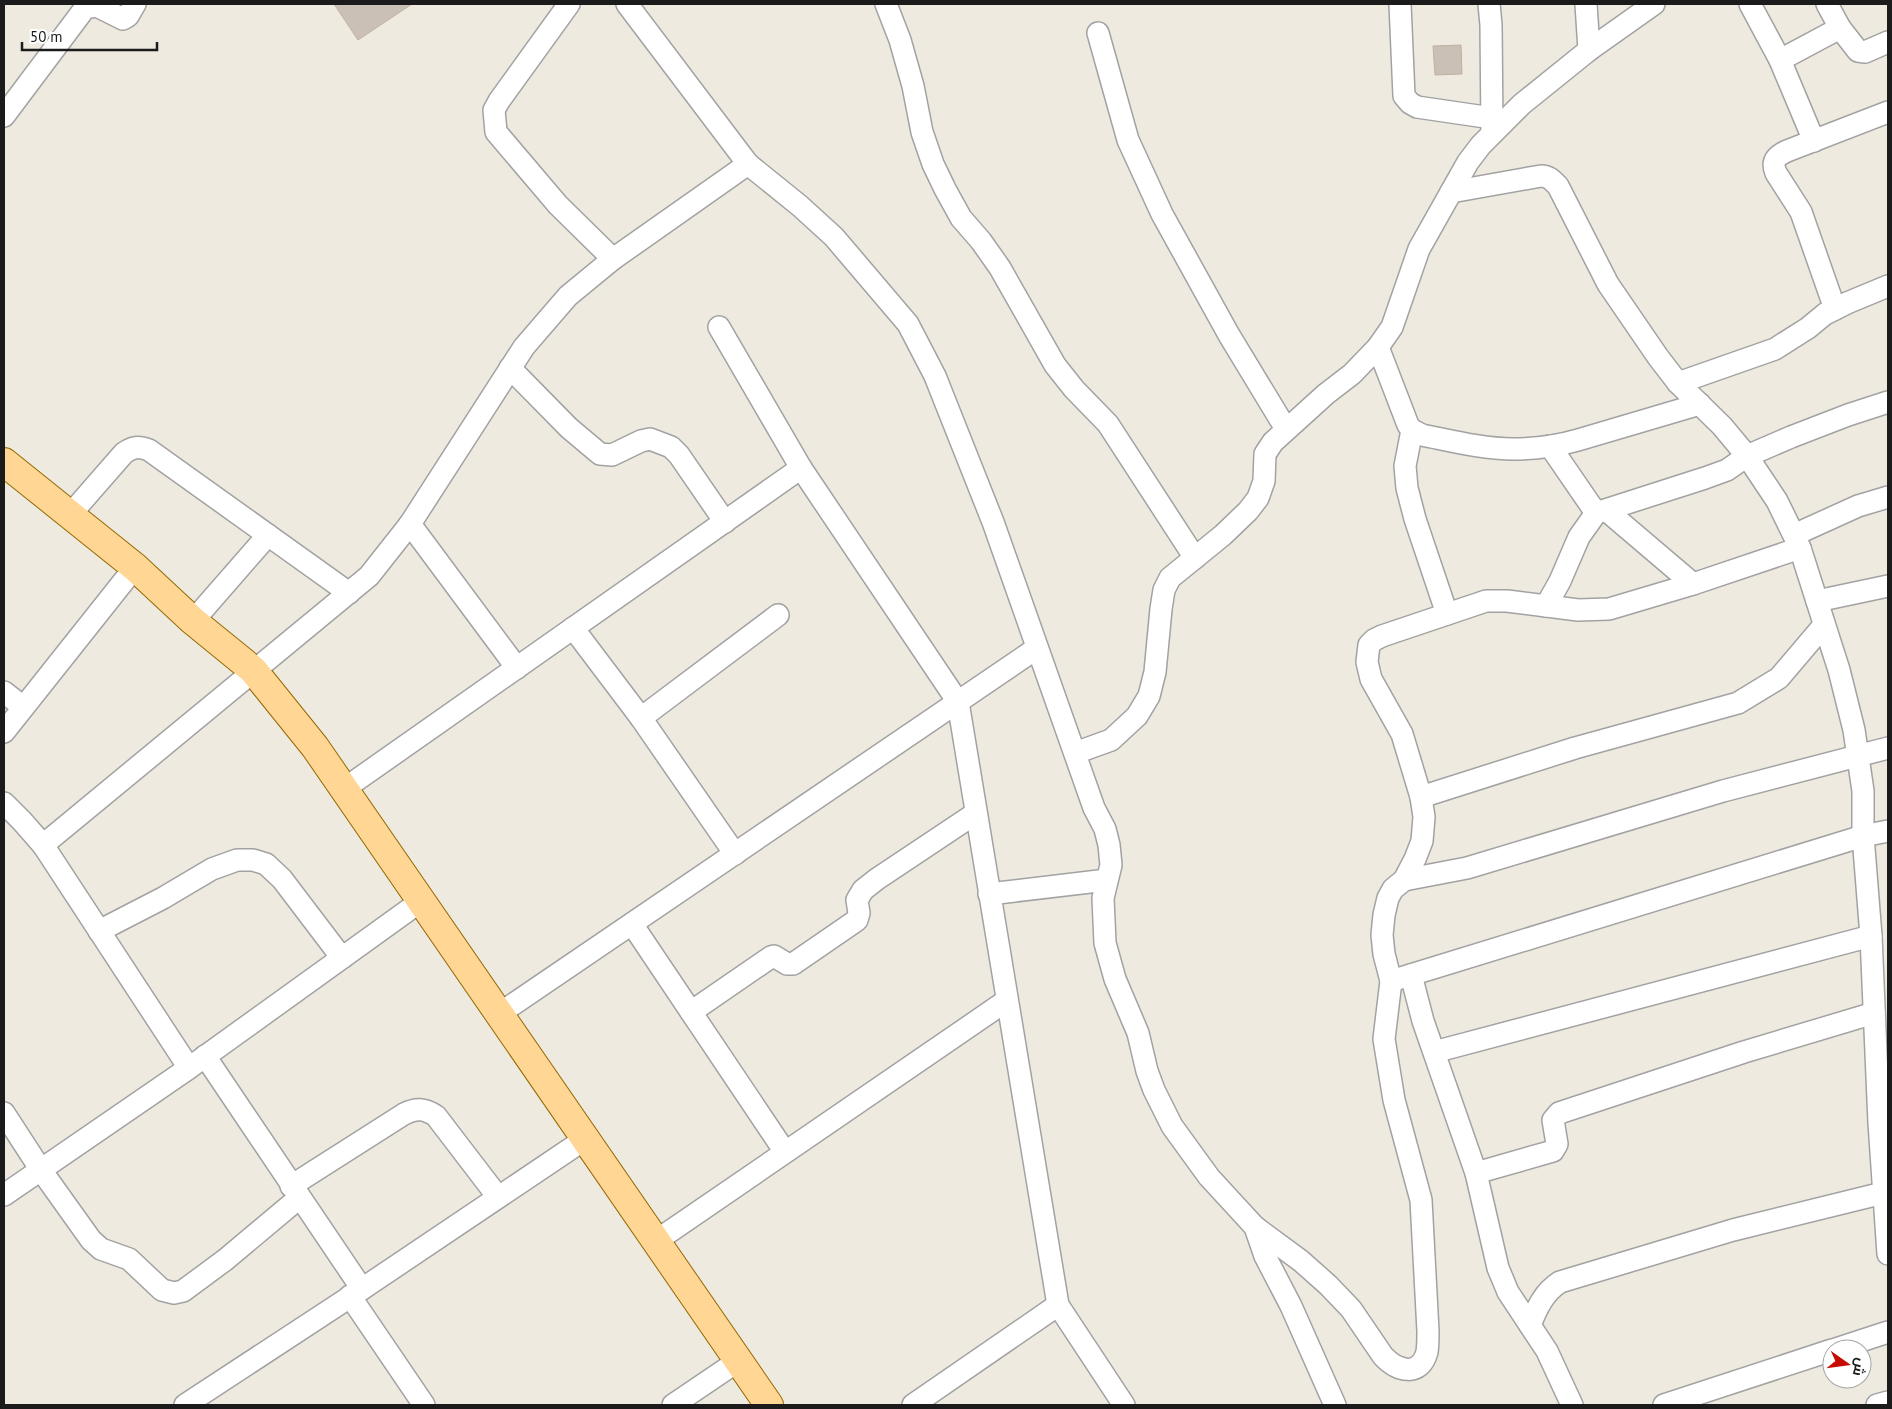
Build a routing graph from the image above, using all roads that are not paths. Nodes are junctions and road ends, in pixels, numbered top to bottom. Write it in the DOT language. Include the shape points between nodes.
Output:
graph roads {
  1 [pos="134,4"];
  2 [pos="569,4"];
  3 [pos="627,4"];
  4 [pos="886,4"];
  5 [pos="1400,4"];
  6 [pos="1489,4"];
  7 [pos="1586,4"];
  8 [pos="1654,4"];
  9 [pos="1750,4"];
  10 [pos="1827,4"];
  11 [pos="1840,28"];
  12 [pos="1098,33"];
  13 [pos="1888,42"];
  14 [pos="1589,50"];
  15 [pos="1780,60"];
  16 [pos="1888,112"];
  17 [pos="4,116"];
  18 [pos="1492,125"];
  19 [pos="1814,141"];
  20 [pos="748,164"];
  21 [pos="1451,192"];
  22 [pos="613,259"];
  23 [pos="1888,286"];
  24 [pos="1835,309"];
  25 [pos="719,327"];
  26 [pos="1378,347"];
  27 [pos="510,368"];
  28 [pos="1678,383"];
  29 [pos="1888,402"];
  30 [pos="1700,404"];
  31 [pos="1286,428"];
  32 [pos="1412,430"];
  33 [pos="1550,446"];
  34 [pos="1747,456"];
  35 [pos="4,462"];
  36 [pos="801,468"];
  37 [pos="1888,497"];
  38 [pos="1601,512"];
  39 [pos="69,516"];
  40 [pos="725,522"];
  41 [pos="410,524"];
  42 [pos="268,535"];
  43 [pos="1797,542"];
  44 [pos="1195,558"];
  45 [pos="135,567"];
  46 [pos="1693,584"];
  47 [pos="1888,586"];
  48 [pos="349,593"];
  49 [pos="1816,601"];
  50 [pos="1546,606"];
  51 [pos="1447,614"];
  52 [pos="778,615"];
  53 [pos="193,621"];
  54 [pos="1824,625"];
  55 [pos="573,628"];
  56 [pos="1037,648"];
  57 [pos="517,668"];
  58 [pos="253,670"];
  59 [pos="4,692"];
  60 [pos="958,702"];
  61 [pos="23,707"];
  62 [pos="641,718"];
  63 [pos="4,732"];
  64 [pos="1888,748"];
  65 [pos="1076,753"];
  66 [pos="1858,755"];
  67 [pos="344,789"];
  68 [pos="1421,797"];
  69 [pos="4,803"];
  70 [pos="976,812"];
  71 [pos="1888,830"];
  72 [pos="1863,836"];
  73 [pos="43,845"];
  74 [pos="735,854"];
  75 [pos="1106,880"];
  76 [pos="1404,880"];
  77 [pos="989,894"];
  78 [pos="421,901"];
  79 [pos="632,924"];
  80 [pos="1876,927"];
  81 [pos="99,931"];
  82 [pos="342,958"];
  83 [pos="1401,978"];
  84 [pos="1006,1001"];
  85 [pos="691,1012"];
  86 [pos="1874,1013"];
  87 [pos="499,1014"];
  88 [pos="1882,1036"];
  89 [pos="1434,1052"];
  90 [pos="197,1062"];
  91 [pos="4,1114"];
  92 [pos="585,1139"];
  93 [pos="785,1152"];
  94 [pos="41,1170"];
  95 [pos="1476,1173"];
  96 [pos="295,1192"];
  97 [pos="1883,1193"];
  98 [pos="4,1195"];
  99 [pos="498,1198"];
  100 [pos="1255,1227"];
  101 [pos="656,1241"];
  102 [pos="1888,1254"];
  103 [pos="356,1293"];
  104 [pos="1058,1305"];
  105 [pos="1530,1325"];
  106 [pos="1888,1332"];
  107 [pos="1867,1339"];
  108 [pos="1822,1353"];
  109 [pos="738,1361"];
  110 [pos="1888,1402"];
  111 [pos="917,1404"];
  112 [pos="1670,1404"];
  113 [pos="184,1405"];
  114 [pos="424,1405"];
  115 [pos="673,1405"];
  116 [pos="769,1405"];
  117 [pos="1124,1405"];
  118 [pos="1335,1405"];
  119 [pos="1572,1405"];
  120 [pos="1877,1405"];
  1 -- 17 [label="street" via="123,19 96,6 85,8"];
  2 -- 22 [label="street" via="494,110 496,132 558,205"];
  3 -- 20 [label="street"];
  4 -- 44 [label="street" via="900,40 933,164 961,218 1000,268 1055,365 1108,424"];
  5 -- 18 [label="street" via="1404,96 1417,107"];
  6 -- 18 [label="street"];
  7 -- 14 [label="street"];
  8 -- 14 [label="street"];
  9 -- 15 [label="street"];
  10 -- 11 [label="street"];
  11 -- 13 [label="street" via="1861,52"];
  11 -- 15 [label="street"];
  12 -- 31 [label="street" via="1128,140 1162,214 1229,335"];
  14 -- 18 [label="street"];
  15 -- 19 [label="street"];
  16 -- 19 [label="street"];
  18 -- 21 [label="street"];
  19 -- 24 [label="street" via="1779,155 1773,166 1801,212"];
  20 -- 22 [label="street"];
  20 -- 56 [label="street" via="834,237 908,324 934,376 993,522"];
  21 -- 26 [label="street" via="1419,249 1392,327"];
  21 -- 28 [label="street" via="1541,176 1552,180 1608,284"];
  22 -- 27 [label="street" via="568,296"];
  23 -- 24 [label="street"];
  24 -- 28 [label="street" via="1775,349"];
  25 -- 36 [label="street"];
  26 -- 31 [label="street" via="1352,374"];
  26 -- 32 [label="street"];
  27 -- 40 [label="street" via="569,428 600,454 612,455 650,439 671,447"];
  27 -- 41 [label="street"];
  28 -- 30 [label="street"];
  29 -- 34 [label="street" via="1822,424"];
  30 -- 33 [label="street"];
  30 -- 34 [label="street"];
  31 -- 44 [label="street" via="1265,454 1264,480 1258,498 1242,517"];
  32 -- 33 [label="street" via="1422,435 1494,448"];
  32 -- 51 [label="street" via="1405,466 1407,488"];
  33 -- 38 [label="street"];
  34 -- 38 [label="street" via="1726,470"];
  34 -- 43 [label="street" via="1777,501"];
  35 -- 39 [label="main road"];
  36 -- 40 [label="street"];
  36 -- 60 [label="street"];
  37 -- 43 [label="street" via="1858,506"];
  38 -- 46 [label="street"];
  38 -- 50 [label="street" via="1579,537"];
  39 -- 42 [label="street" via="124,454 135,447 149,450"];
  39 -- 45 [label="main road"];
  40 -- 55 [label="street"];
  41 -- 48 [label="street" via="369,576"];
  41 -- 57 [label="street"];
  42 -- 48 [label="street"];
  42 -- 53 [label="street"];
  43 -- 46 [label="street"];
  43 -- 49 [label="street"];
  44 -- 65 [label="street" via="1170,578 1164,590 1155,672 1149,696 1137,716 1111,740"];
  45 -- 53 [label="main road"];
  45 -- 61 [label="street"];
  46 -- 50 [label="street" via="1609,609"];
  47 -- 49 [label="street"];
  48 -- 58 [label="street"];
  49 -- 54 [label="street"];
  50 -- 51 [label="street" via="1486,601"];
  51 -- 68 [label="street" via="1382,636 1369,645 1367,662 1371,679 1402,734"];
  52 -- 62 [label="street"];
  53 -- 58 [label="main road"];
  54 -- 66 [label="street" via="1839,670"];
  54 -- 68 [label="street" via="1779,678 1738,703 1575,748"];
  55 -- 57 [label="street"];
  55 -- 62 [label="street"];
  56 -- 60 [label="street"];
  56 -- 65 [label="street"];
  57 -- 67 [label="street"];
  58 -- 67 [label="main road"];
  58 -- 73 [label="street"];
  59 -- 61 [label="street"];
  60 -- 70 [label="street"];
  60 -- 74 [label="street"];
  61 -- 63 [label="street"];
  62 -- 74 [label="street"];
  64 -- 66 [label="street"];
  65 -- 75 [label="street" via="1109,845 1110,865"];
  66 -- 72 [label="street" via="1863,791"];
  66 -- 76 [label="street" via="1723,791 1467,868"];
  67 -- 78 [label="main road"];
  68 -- 76 [label="street" via="1424,817 1422,841"];
  69 -- 73 [label="street"];
  70 -- 77 [label="street"];
  70 -- 85 [label="street" via="863,890 857,900 859,916 793,964 770,957"];
  71 -- 72 [label="street"];
  72 -- 80 [label="street"];
  72 -- 83 [label="street"];
  73 -- 81 [label="street"];
  74 -- 79 [label="street"];
  75 -- 77 [label="street"];
  75 -- 100 [label="street" via="1102,920 1105,943 1115,979 1138,1033 1154,1090 1172,1126 1209,1177"];
  76 -- 83 [label="street" via="1388,898 1382,935 1384,954"];
  77 -- 84 [label="street"];
  78 -- 82 [label="street"];
  78 -- 87 [label="main road"];
  79 -- 85 [label="street"];
  79 -- 87 [label="street"];
  80 -- 86 [label="street"];
  80 -- 89 [label="street"];
  81 -- 82 [label="street" via="212,869 237,860 253,860 266,864 282,879"];
  81 -- 90 [label="street"];
  82 -- 90 [label="street"];
  83 -- 89 [label="street" via="1423,1021"];
  83 -- 100 [label="street" via="1384,1039 1394,1100 1421,1200 1428,1332 1427,1352 1421,1364 1406,1370 1389,1362 1351,1308 1301,1261"];
  84 -- 93 [label="street"];
  84 -- 104 [label="street"];
  85 -- 93 [label="street"];
  86 -- 88 [label="street"];
  86 -- 95 [label="street" via="1559,1113 1553,1120 1557,1144 1553,1151"];
  87 -- 92 [label="main road"];
  88 -- 97 [label="street"];
  89 -- 95 [label="street"];
  90 -- 94 [label="street"];
  90 -- 96 [label="street"];
  91 -- 94 [label="street"];
  92 -- 99 [label="street"];
  92 -- 101 [label="main road"];
  93 -- 101 [label="street"];
  94 -- 96 [label="street" via="91,1240 101,1249 129,1259 169,1293 182,1292 225,1260"];
  94 -- 98 [label="street"];
  95 -- 105 [label="street" via="1498,1268 1508,1292"];
  96 -- 99 [label="street" via="404,1114 420,1109 436,1116"];
  96 -- 103 [label="street"];
  97 -- 102 [label="street"];
  97 -- 105 [label="street" via="1733,1230 1560,1282 1544,1297"];
  99 -- 103 [label="street"];
  100 -- 118 [label="street" via="1265,1256"];
  101 -- 109 [label="main road"];
  103 -- 113 [label="street"];
  103 -- 114 [label="street"];
  104 -- 111 [label="street"];
  104 -- 117 [label="street"];
  105 -- 119 [label="street" via="1547,1351"];
  106 -- 107 [label="street"];
  108 -- 112 [label="street"];
  109 -- 115 [label="street"];
  109 -- 116 [label="main road"];
  110 -- 120 [label="street"];
}
